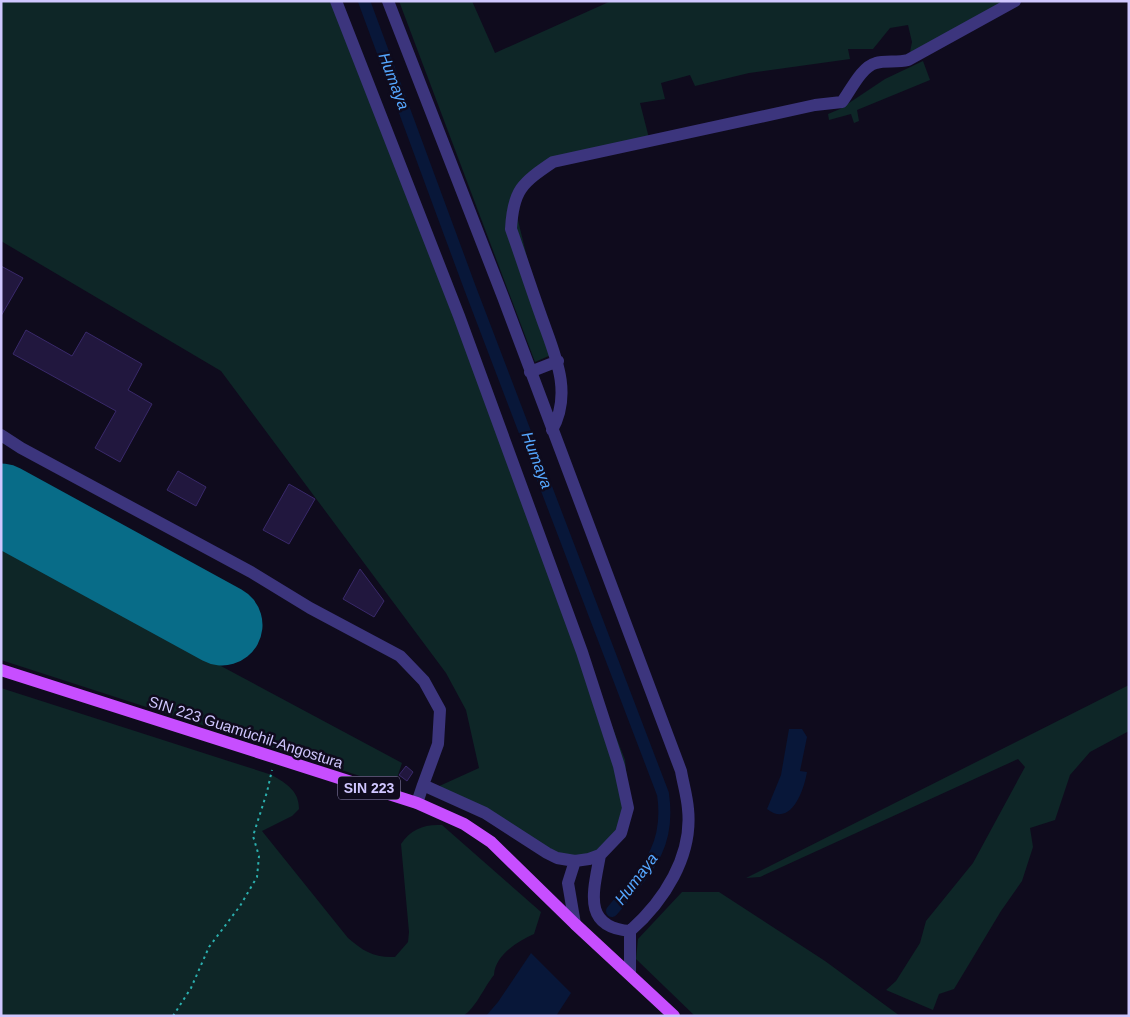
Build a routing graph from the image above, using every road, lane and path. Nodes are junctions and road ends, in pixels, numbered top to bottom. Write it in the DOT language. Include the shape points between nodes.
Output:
graph roads {
  1 [pos="336,1"];
  2 [pos="388,1"];
  3 [pos="1015,1"];
  4 [pos="558,361"];
  5 [pos="530,372"];
  6 [pos="552,430"];
  7 [pos="1,435"];
  8 [pos="1,670"];
  9 [pos="274,758"];
  10 [pos="423,785"];
  11 [pos="417,804"];
  12 [pos="600,855"];
  13 [pos="575,860"];
  14 [pos="574,924"];
  15 [pos="630,931"];
  16 [pos="630,974"];
  17 [pos="173,1016"];
  18 [pos="674,1016"];
  1 -- 12 [label="street" via="459,316 582,652 619,766 627,797 627,817 621,833"];
  2 -- 5 [label="street"];
  3 -- 4 [label="street" via="908,60 877,62 865,70 842,102 553,162 529,178 518,190 512,207 512,229"];
  4 -- 5 [label="street"];
  4 -- 6 [label="street" via="562,394"];
  5 -- 6 [label="street"];
  6 -- 15 [label="street" via="668,732 688,810 687,837 680,862 668,887 648,915"];
  7 -- 10 [label="street" via="400,656 424,681 440,710 438,744"];
  8 -- 9 [label="main road, SIN 223 Guamúchil-Angostura / SIN 223"];
  9 -- 11 [label="main road, SIN 223 Guamúchil-Angostura / SIN 223"];
  9 -- 17 [label="path" via="268,792 253,836 258,856 257,877 222,933 209,947 191,988"];
  10 -- 11 [label="street"];
  10 -- 13 [label="street" via="486,813 557,858"];
  11 -- 14 [label="main road, SIN 223 Guamúchil-Angostura / SIN 223" via="464,824 491,842"];
  12 -- 13 [label="street"];
  12 -- 15 [label="street" via="594,893 598,918 609,927"];
  13 -- 14 [label="street" via="568,883"];
  14 -- 16 [label="main road, SIN 223 Guamúchil-Angostura / SIN 223"];
  15 -- 16 [label="street"];
  16 -- 18 [label="main road, SIN 223 Guamúchil-Angostura / SIN 223"];
}
